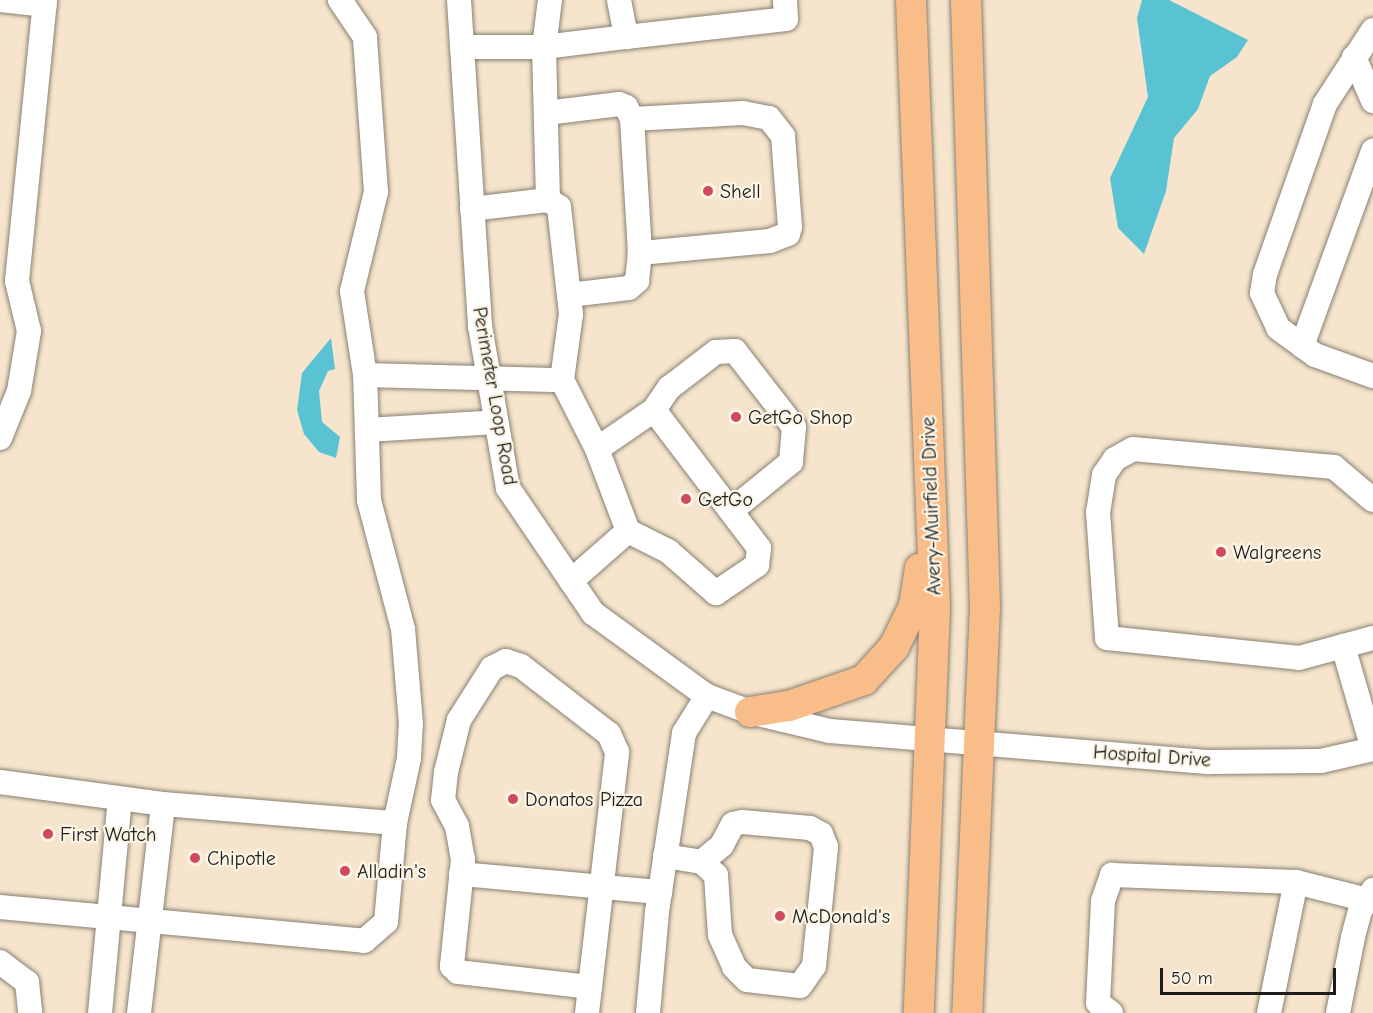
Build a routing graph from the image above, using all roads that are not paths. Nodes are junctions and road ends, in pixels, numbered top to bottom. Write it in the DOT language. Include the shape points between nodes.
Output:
graph roads {
  1 [pos="0,0"];
  2 [pos="459,0"];
  3 [pos="550,0"];
  4 [pos="619,0"];
  5 [pos="785,0"];
  6 [pos="911,0"];
  7 [pos="966,0"];
  8 [pos="344,1"];
  9 [pos="45,3"];
  10 [pos="1373,30"];
  11 [pos="626,37"];
  12 [pos="462,47"];
  13 [pos="544,47"];
  14 [pos="1354,57"];
  15 [pos="1373,101"];
  16 [pos="546,112"];
  17 [pos="632,119"];
  18 [pos="1373,151"];
  19 [pos="548,200"];
  20 [pos="472,209"];
  21 [pos="640,253"];
  22 [pos="569,295"];
  23 [pos="1302,346"];
  24 [pos="364,375"];
  25 [pos="488,376"];
  26 [pos="1373,376"];
  27 [pos="562,380"];
  28 [pos="654,411"];
  29 [pos="496,422"];
  30 [pos="367,430"];
  31 [pos="0,438"];
  32 [pos="597,448"];
  33 [pos="930,500"];
  34 [pos="1373,500"];
  35 [pos="731,511"];
  36 [pos="628,531"];
  37 [pos="571,581"];
  38 [pos="1373,638"];
  39 [pos="1343,646"];
  40 [pos="707,696"];
  41 [pos="750,712"];
  42 [pos="931,739"];
  43 [pos="980,742"];
  44 [pos="1373,749"];
  45 [pos="0,782"];
  46 [pos="120,799"];
  47 [pos="163,804"];
  48 [pos="395,823"];
  49 [pos="665,856"];
  50 [pos="702,862"];
  51 [pos="461,874"];
  52 [pos="1296,882"];
  53 [pos="603,888"];
  54 [pos="660,892"];
  55 [pos="1370,895"];
  56 [pos="0,907"];
  57 [pos="108,918"];
  58 [pos="148,921"];
  59 [pos="0,962"];
  60 [pos="590,987"];
  61 [pos="30,1013"];
  62 [pos="100,1013"];
  63 [pos="139,1013"];
  64 [pos="587,1013"];
  65 [pos="648,1013"];
  66 [pos="919,1013"];
  67 [pos="967,1013"];
  68 [pos="1111,1013"];
  69 [pos="1269,1013"];
  70 [pos="1338,1013"];
  1 -- 9 [label="street"];
  2 -- 12 [label="street, Perimeter Loop Road"];
  3 -- 13 [label="street"];
  4 -- 11 [label="street"];
  5 -- 11 [label="street" via="786,20"];
  6 -- 33 [label="main road, Avery-Muirfield Drive"];
  7 -- 43 [label="main road" via="985,607"];
  8 -- 24 [label="street" via="365,37 376,192 352,291"];
  9 -- 31 [label="street" via="17,281 29,331 19,391"];
  10 -- 14 [label="street"];
  11 -- 13 [label="street"];
  12 -- 13 [label="street"];
  12 -- 20 [label="street, Perimeter Loop Road"];
  13 -- 16 [label="street"];
  14 -- 15 [label="street"];
  14 -- 23 [label="street" via="1325,104 1265,274 1262,293 1278,328"];
  16 -- 17 [label="street" via="619,104 626,107"];
  16 -- 19 [label="street"];
  17 -- 21 [label="street"];
  17 -- 21 [label="street" via="743,113 770,118 783,136 790,227 782,239"];
  18 -- 23 [label="street"];
  19 -- 20 [label="street"];
  19 -- 22 [label="street" via="559,207"];
  20 -- 25 [label="street, Perimeter Loop Road" via="480,326"];
  21 -- 22 [label="street" via="637,281 629,288"];
  22 -- 27 [label="street" via="571,314"];
  23 -- 26 [label="street"];
  24 -- 25 [label="street"];
  24 -- 30 [label="street"];
  25 -- 27 [label="street"];
  25 -- 29 [label="street, Perimeter Loop Road"];
  27 -- 32 [label="street"];
  28 -- 32 [label="street"];
  28 -- 35 [label="street"];
  28 -- 35 [label="street" via="669,388 716,352 735,351 743,360 794,427 791,462"];
  29 -- 30 [label="street"];
  29 -- 37 [label="street, Perimeter Loop Road" via="508,488"];
  30 -- 48 [label="street" via="369,500 403,629 409,693 409,758"];
  32 -- 36 [label="street"];
  33 -- 41 [label="main road" via="914,606 894,647 864,680 789,706"];
  33 -- 42 [label="main road, Avery-Muirfield Drive" via="935,608"];
  34 -- 39 [label="street" via="1334,467 1133,448 1115,459 1104,475 1098,512 1107,638 1299,658"];
  35 -- 36 [label="street" via="759,548 757,566 716,593 668,551"];
  36 -- 37 [label="street"];
  37 -- 40 [label="street, Perimeter Loop Road" via="593,613"];
  38 -- 39 [label="street"];
  39 -- 44 [label="street"];
  40 -- 41 [label="street, Perimeter Loop Road"];
  40 -- 49 [label="street" via="684,733"];
  41 -- 42 [label="street, Perimeter Loop Road" via="830,731"];
  42 -- 43 [label="street, Hospital Drive"];
  42 -- 66 [label="main road, Avery-Muirfield Drive"];
  43 -- 44 [label="street, Hospital Drive" via="1210,762 1321,761"];
  43 -- 67 [label="main road"];
  45 -- 46 [label="street"];
  46 -- 47 [label="street"];
  46 -- 57 [label="street"];
  47 -- 48 [label="street"];
  47 -- 58 [label="street"];
  48 -- 58 [label="street" via="386,922 364,941"];
  49 -- 50 [label="street"];
  49 -- 54 [label="street"];
  50 -- 50 [label="street" via="716,875 720,935 734,967 747,980 801,986 813,966 826,847 821,834 810,828 733,824 722,845"];
  51 -- 53 [label="street"];
  51 -- 53 [label="street" via="463,859 457,826 443,800 446,772 459,720 492,668 506,661 521,666 609,734 617,752"];
  51 -- 60 [label="street" via="451,960 458,972"];
  52 -- 55 [label="street"];
  52 -- 68 [label="street" via="1112,874 1103,901 1098,1002"];
  52 -- 69 [label="street"];
  53 -- 54 [label="street"];
  53 -- 60 [label="street"];
  54 -- 65 [label="street"];
  55 -- 70 [label="street" via="1353,937"];
  56 -- 57 [label="street"];
  57 -- 58 [label="street"];
  57 -- 62 [label="street"];
  58 -- 63 [label="street"];
  59 -- 61 [label="street" via="27,982"];
  60 -- 64 [label="street"];
}
